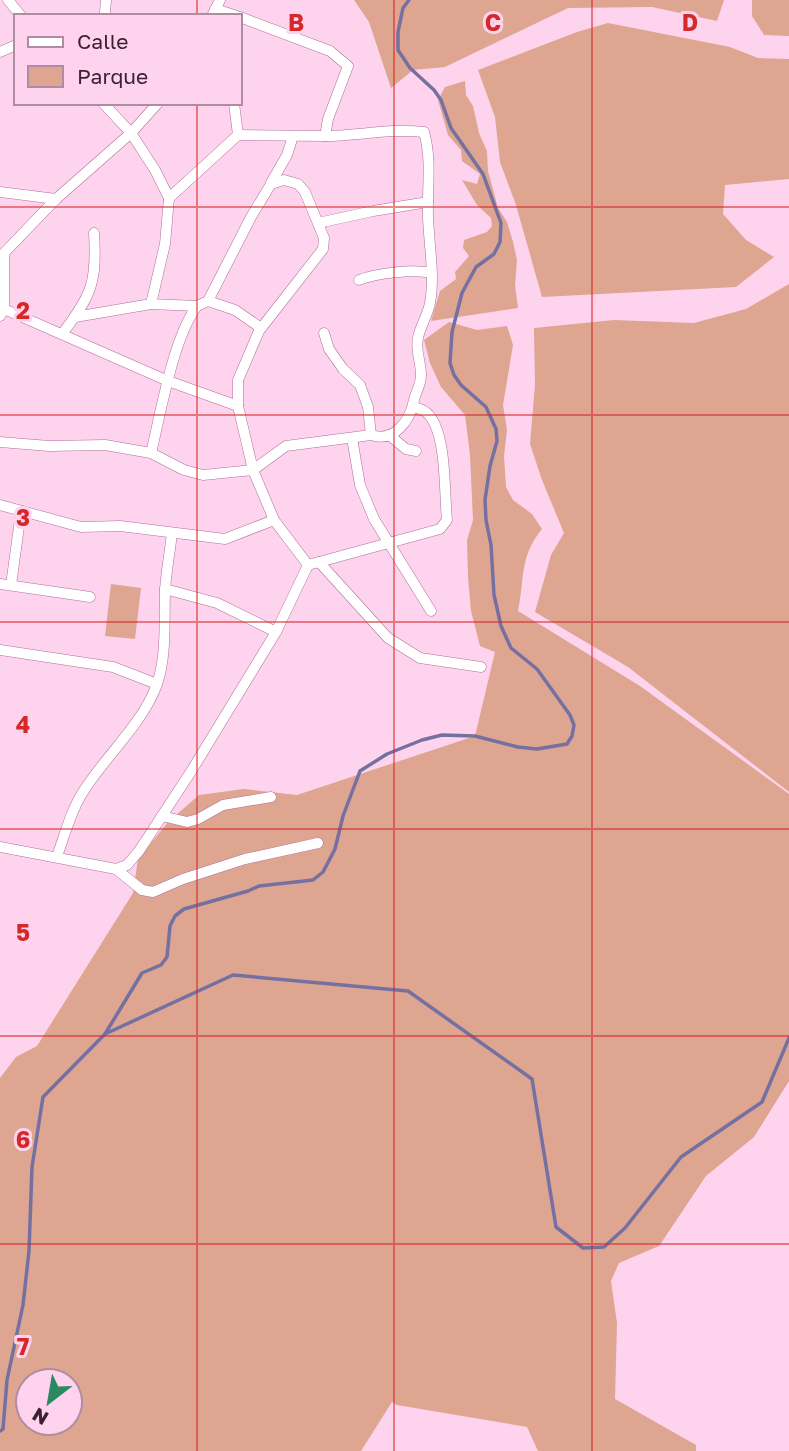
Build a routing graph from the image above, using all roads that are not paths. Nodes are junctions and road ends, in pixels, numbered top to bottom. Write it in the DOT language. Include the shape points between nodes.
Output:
graph roads {
  1 [pos="8,0"];
  2 [pos="106,0"];
  3 [pos="216,8"];
  4 [pos="105,12"];
  5 [pos="19,14"];
  6 [pos="232,14"];
  7 [pos="242,18"];
  8 [pos="105,105"];
  9 [pos="156,105"];
  10 [pos="233,105"];
  11 [pos="131,133"];
  12 [pos="238,135"];
  13 [pos="293,136"];
  14 [pos="325,136"];
  15 [pos="271,184"];
  16 [pos="0,192"];
  17 [pos="169,198"];
  18 [pos="56,199"];
  19 [pos="428,202"];
  20 [pos="318,223"];
  21 [pos="94,233"];
  22 [pos="431,273"];
  23 [pos="359,280"];
  24 [pos="208,301"];
  25 [pos="151,304"];
  26 [pos="197,306"];
  27 [pos="2,313"];
  28 [pos="75,317"];
  29 [pos="261,328"];
  30 [pos="324,333"];
  31 [pos="62,334"];
  32 [pos="168,381"];
  33 [pos="238,406"];
  34 [pos="414,407"];
  35 [pos="371,435"];
  36 [pos="389,435"];
  37 [pos="352,438"];
  38 [pos="0,442"];
  39 [pos="416,451"];
  40 [pos="151,453"];
  41 [pos="253,470"];
  42 [pos="0,505"];
  43 [pos="21,512"];
  44 [pos="275,520"];
  45 [pos="172,533"];
  46 [pos="388,543"];
  47 [pos="319,562"];
  48 [pos="308,565"];
  49 [pos="5,584"];
  50 [pos="165,589"];
  51 [pos="90,597"];
  52 [pos="431,611"];
  53 [pos="276,632"];
  54 [pos="0,650"];
  55 [pos="481,667"];
  56 [pos="157,684"];
  57 [pos="271,797"];
  58 [pos="162,816"];
  59 [pos="318,843"];
  60 [pos="0,847"];
  61 [pos="57,856"];
  62 [pos="116,869"];
  1 -- 5 [label="street"];
  2 -- 4 [label="street"];
  3 -- 6 [label="street"];
  7 -- 14 [label="street" via="330,51 348,65"];
  8 -- 11 [label="street"];
  9 -- 11 [label="street"];
  10 -- 12 [label="street"];
  11 -- 17 [label="street"];
  11 -- 18 [label="street"];
  12 -- 13 [label="street"];
  12 -- 17 [label="street"];
  13 -- 14 [label="street"];
  13 -- 15 [label="street"];
  14 -- 19 [label="street" via="424,132"];
  15 -- 20 [label="street" via="284,180 298,184"];
  15 -- 24 [label="street"];
  16 -- 18 [label="street"];
  17 -- 25 [label="street" via="165,244"];
  18 -- 27 [label="street" via="4,253"];
  19 -- 20 [label="street"];
  19 -- 22 [label="street"];
  20 -- 29 [label="street" via="323,249"];
  21 -- 28 [label="street" via="95,275"];
  22 -- 23 [label="street" via="402,272"];
  22 -- 34 [label="street" via="430,302 418,336 422,374"];
  24 -- 26 [label="street"];
  24 -- 29 [label="street" via="234,310"];
  25 -- 26 [label="street"];
  25 -- 28 [label="street"];
  26 -- 32 [label="street"];
  27 -- 31 [label="street"];
  28 -- 31 [label="street"];
  29 -- 33 [label="street" via="238,380"];
  30 -- 35 [label="street" via="329,349 360,385"];
  31 -- 32 [label="street"];
  32 -- 33 [label="street"];
  32 -- 40 [label="street"];
  33 -- 41 [label="street"];
  34 -- 36 [label="street"];
  34 -- 46 [label="street" via="426,411 440,443 447,520 440,530"];
  35 -- 36 [label="street"];
  35 -- 37 [label="street"];
  36 -- 39 [label="street"];
  37 -- 41 [label="street" via="286,446"];
  37 -- 46 [label="street" via="360,485"];
  38 -- 40 [label="street" via="104,445"];
  40 -- 41 [label="street" via="203,475"];
  41 -- 44 [label="street"];
  42 -- 43 [label="street"];
  43 -- 45 [label="street" via="82,527 120,526"];
  43 -- 49 [label="street"];
  44 -- 45 [label="street" via="225,538"];
  44 -- 48 [label="street"];
  45 -- 50 [label="street"];
  46 -- 47 [label="street"];
  46 -- 52 [label="street"];
  47 -- 48 [label="street"];
  47 -- 55 [label="street" via="388,638 420,658"];
  48 -- 53 [label="street"];
  49 -- 51 [label="street"];
  50 -- 53 [label="street" via="217,603"];
  50 -- 56 [label="street"];
  53 -- 58 [label="street"];
  54 -- 56 [label="street" via="113,667"];
  56 -- 61 [label="street" via="130,733 108,755 81,795"];
  57 -- 58 [label="street" via="223,805 187,822"];
  58 -- 62 [label="street" via="133,858"];
  59 -- 62 [label="street" via="245,859 153,892 142,890"];
  60 -- 61 [label="street"];
  61 -- 62 [label="street"];
}
